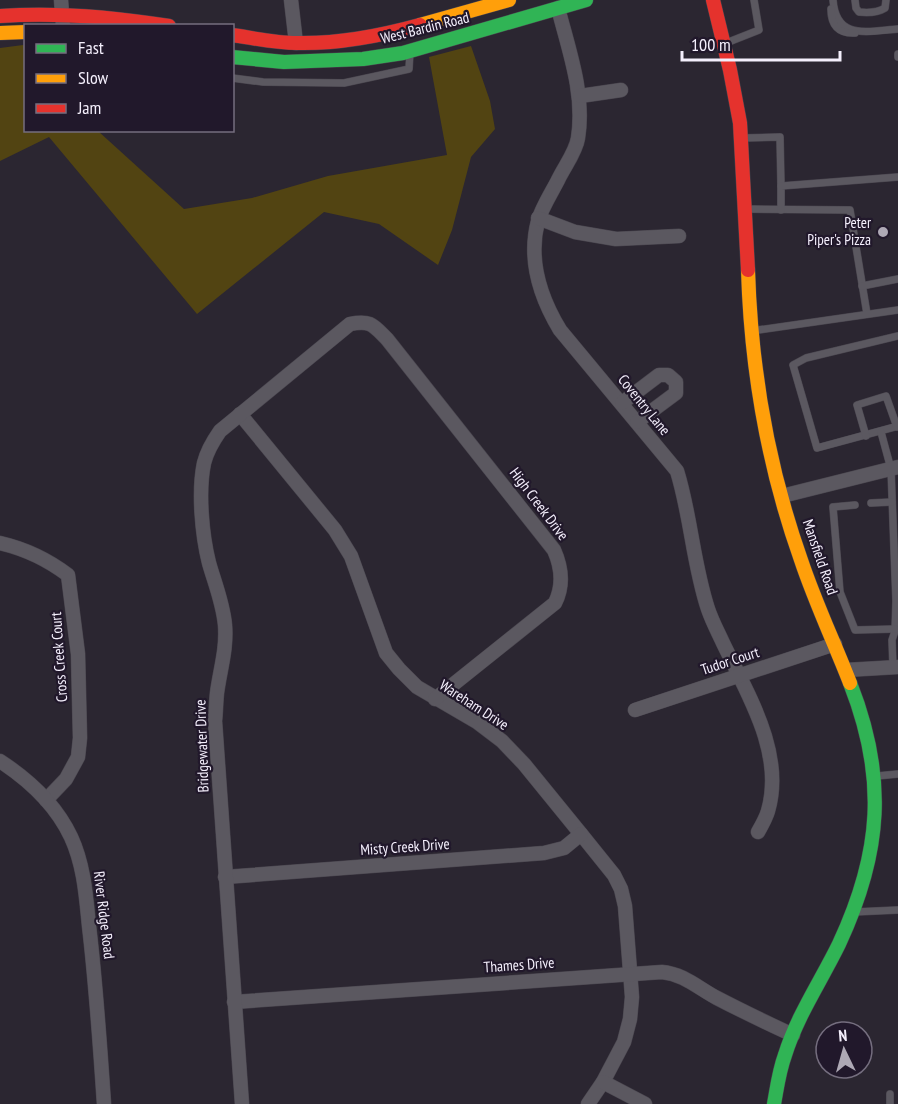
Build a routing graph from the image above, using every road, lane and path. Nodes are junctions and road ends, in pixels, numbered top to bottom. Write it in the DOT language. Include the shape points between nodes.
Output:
graph roads {
  1 [pos="291,0"];
  2 [pos="509,0"];
  3 [pos="586,0"];
  4 [pos="713,0"];
  5 [pos="754,0"];
  6 [pos="855,0"];
  7 [pos="886,0"];
  8 [pos="833,2"];
  9 [pos="558,8"];
  10 [pos="62,13"];
  11 [pos="0,16"];
  12 [pos="157,24"];
  13 [pos="898,29"];
  14 [pos="24,32"];
  15 [pos="0,33"];
  16 [pos="234,35"];
  17 [pos="296,43"];
  18 [pos="724,44"];
  19 [pos="410,51"];
  20 [pos="234,57"];
  21 [pos="234,78"];
  22 [pos="621,90"];
  23 [pos="580,96"];
  24 [pos="742,138"];
  25 [pos="898,177"];
  26 [pos="781,186"];
  27 [pos="746,209"];
  28 [pos="781,210"];
  29 [pos="538,218"];
  30 [pos="679,236"];
  31 [pos="898,279"];
  32 [pos="862,286"];
  33 [pos="898,310"];
  34 [pos="867,314"];
  35 [pos="363,322"];
  36 [pos="751,331"];
  37 [pos="898,336"];
  38 [pos="622,403"];
  39 [pos="240,414"];
  40 [pos="637,422"];
  41 [pos="897,427"];
  42 [pos="881,432"];
  43 [pos="866,436"];
  44 [pos="895,468"];
  45 [pos="782,496"];
  46 [pos="892,502"];
  47 [pos="872,503"];
  48 [pos="855,505"];
  49 [pos="0,543"];
  50 [pos="896,629"];
  51 [pos="835,644"];
  52 [pos="895,667"];
  53 [pos="846,670"];
  54 [pos="739,676"];
  55 [pos="435,699"];
  56 [pos="635,710"];
  57 [pos="0,761"];
  58 [pos="898,774"];
  59 [pos="874,776"];
  60 [pos="46,801"];
  61 [pos="758,832"];
  62 [pos="581,834"];
  63 [pos="225,877"];
  64 [pos="898,910"];
  65 [pos="852,912"];
  66 [pos="630,973"];
  67 [pos="234,1002"];
  68 [pos="793,1035"];
  69 [pos="603,1082"];
  70 [pos="890,1094"];
  71 [pos="104,1104"];
  72 [pos="242,1104"];
  73 [pos="588,1104"];
  74 [pos="645,1104"];
  75 [pos="774,1104"];
  76 [pos="890,1104"];
  1 -- 17 [label="street"];
  2 -- 17 [label="street, West Bardin Road" via="390,32"];
  3 -- 9 [label="street, West Bardin Road"];
  4 -- 18 [label="street, Mansfield Road"];
  5 -- 18 [label="lane" via="759,30"];
  6 -- 7 [label="lane" via="859,12 866,13 885,8"];
  8 -- 13 [label="lane" via="841,24 858,32"];
  9 -- 19 [label="street, West Bardin Road"];
  9 -- 23 [label="street, Coventry Lane"];
  10 -- 11 [label="street"];
  10 -- 12 [label="street"];
  14 -- 15 [label="street"];
  16 -- 17 [label="street, West Bardin Road"];
  18 -- 24 [label="street, Mansfield Road"];
  19 -- 20 [label="street, West Bardin Road" via="363,59 284,62"];
  19 -- 21 [label="lane" via="409,69 344,83"];
  22 -- 23 [label="street"];
  23 -- 29 [label="street, Coventry Lane" via="577,142"];
  24 -- 26 [label="lane" via="780,137"];
  24 -- 27 [label="street, Mansfield Road"];
  25 -- 26 [label="lane"];
  26 -- 28 [label="lane"];
  27 -- 28 [label="lane"];
  27 -- 36 [label="street, Mansfield Road"];
  28 -- 32 [label="lane" via="850,210"];
  29 -- 30 [label="street" via="575,232 616,239"];
  29 -- 38 [label="street, Coventry Lane" via="534,241 536,273 547,308 560,330"];
  31 -- 32 [label="lane"];
  32 -- 34 [label="lane"];
  33 -- 34 [label="lane"];
  34 -- 36 [label="lane"];
  35 -- 39 [label="street, Bridgewater Drive" via="350,324"];
  35 -- 55 [label="street, High Creek Drive" via="372,324 387,339 559,561 562,584 555,603"];
  36 -- 45 [label="street, Mansfield Road" via="765,427"];
  37 -- 43 [label="lane" via="806,358 793,365 817,448"];
  38 -- 40 [label="street, Coventry Lane"];
  38 -- 40 [label="street" via="659,375 669,375 676,382 676,393"];
  39 -- 55 [label="street, Wareham Drive" via="335,530 351,556 386,653 417,687"];
  39 -- 63 [label="street, Bridgewater Drive" via="210,445 201,486 204,535 225,626 215,721"];
  40 -- 54 [label="street, Coventry Lane" via="676,471 709,612"];
  41 -- 42 [label="lane"];
  41 -- 43 [label="lane" via="886,396 857,405"];
  42 -- 43 [label="lane"];
  42 -- 44 [label="lane"];
  44 -- 45 [label="street"];
  44 -- 46 [label="lane"];
  45 -- 51 [label="street, Mansfield Road" via="807,576"];
  46 -- 47 [label="lane"];
  46 -- 50 [label="lane"];
  48 -- 50 [label="lane" via="833,507 840,592 855,630"];
  49 -- 60 [label="street, Cross Creek Court" via="49,560 68,575 78,654 80,738 78,757 66,779"];
  50 -- 52 [label="lane" via="892,640"];
  51 -- 53 [label="street, Mansfield Road"];
  51 -- 54 [label="street, Tudor Court"];
  52 -- 53 [label="street"];
  53 -- 59 [label="street, Mansfield Road" via="867,733"];
  54 -- 56 [label="street, Tudor Court"];
  54 -- 61 [label="street, Coventry Lane" via="760,723 772,768 772,794"];
  55 -- 62 [label="street, Wareham Drive" via="502,741"];
  57 -- 60 [label="street, River Ridge Road" via="23,776"];
  58 -- 59 [label="lane"];
  59 -- 65 [label="street, Mansfield Road" via="873,833"];
  60 -- 71 [label="street, River Ridge Road" via="70,835 82,871 97,989"];
  62 -- 63 [label="street, Misty Creek Drive" via="564,848 544,853"];
  62 -- 66 [label="street, Wareham Drive" via="621,889"];
  63 -- 67 [label="street, Bridgewater Drive"];
  64 -- 65 [label="lane"];
  65 -- 68 [label="street, Mansfield Road"];
  66 -- 67 [label="street, Thames Drive"];
  66 -- 68 [label="street, Thames Drive" via="674,973"];
  66 -- 69 [label="street, Wareham Drive" via="630,1019 624,1042"];
  67 -- 72 [label="street, Bridgewater Drive"];
  68 -- 75 [label="street, Mansfield Road"];
  69 -- 73 [label="street, Wareham Drive"];
  69 -- 74 [label="street"];
  70 -- 76 [label="lane"];
}
